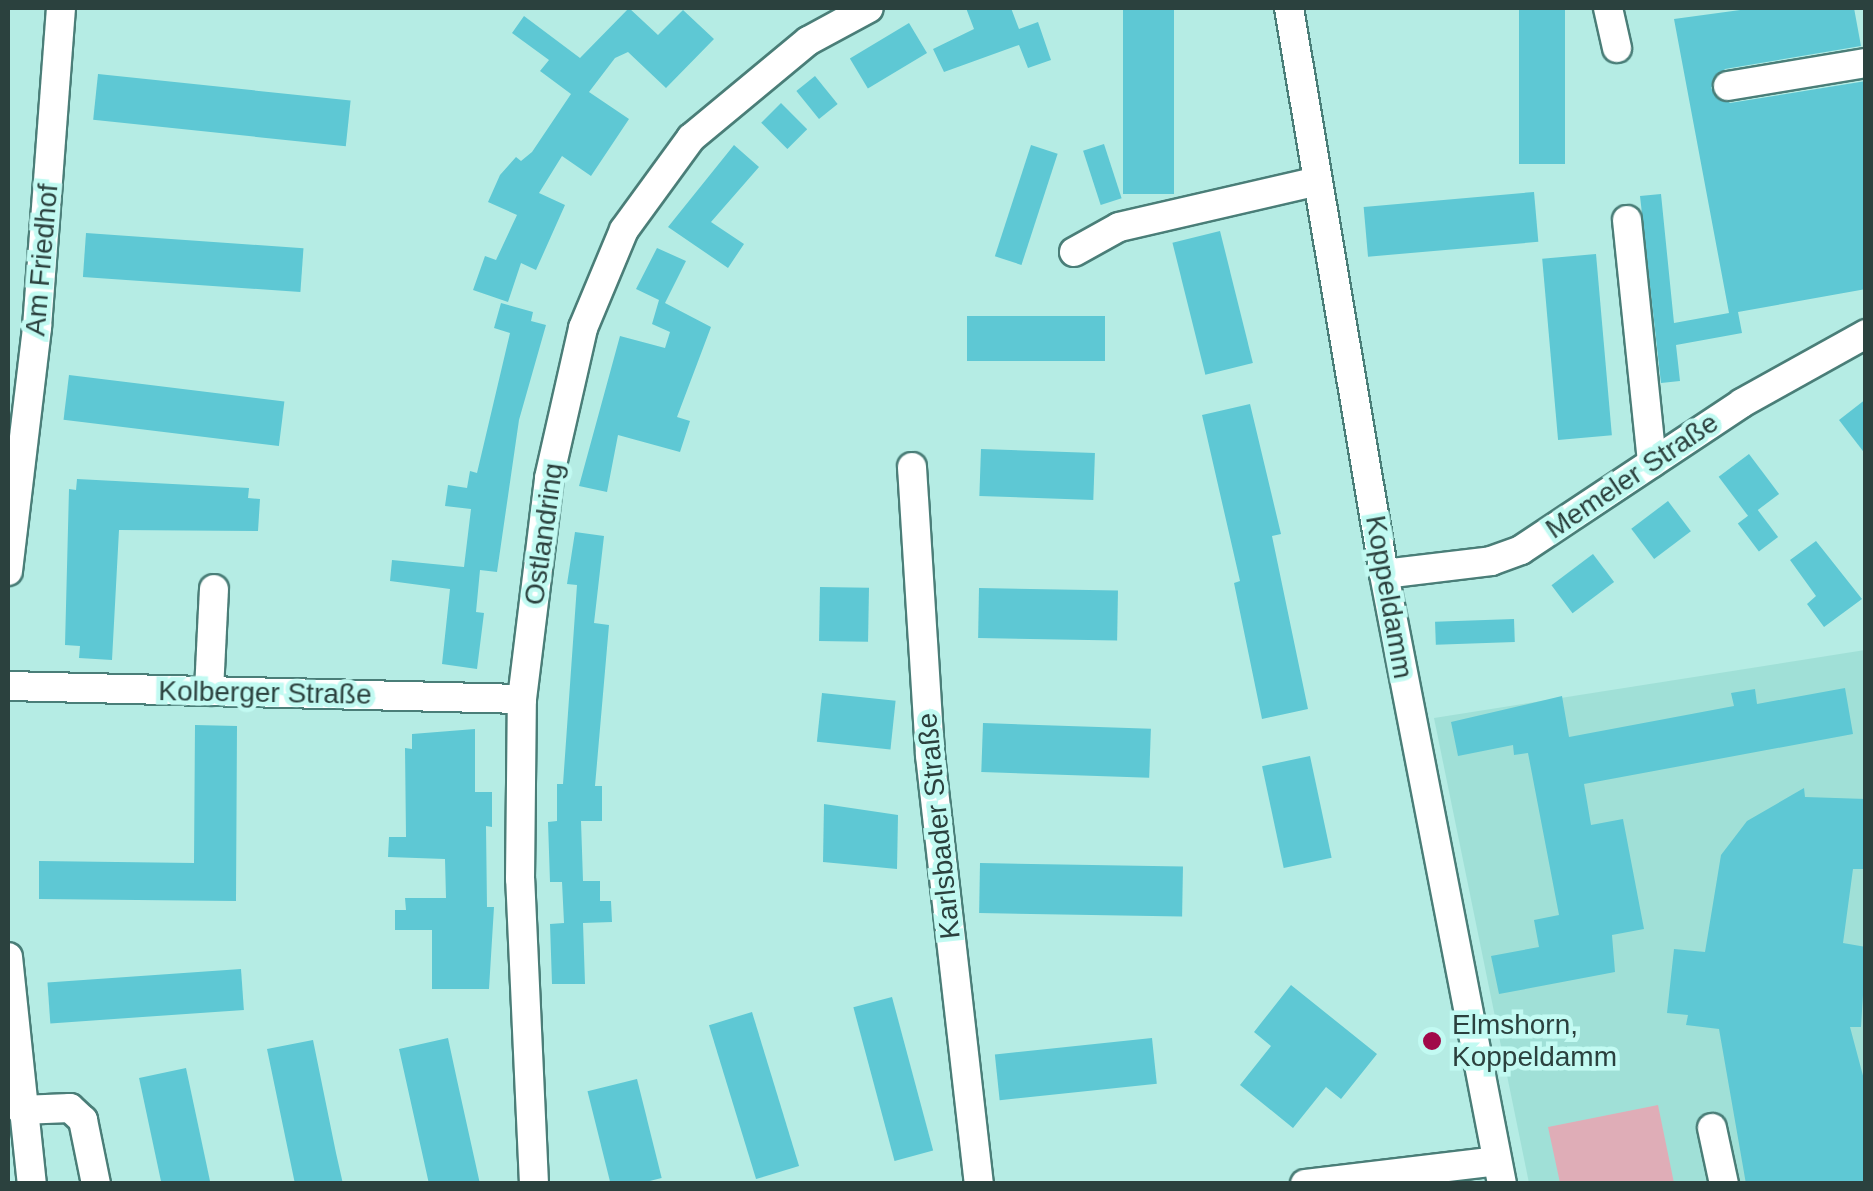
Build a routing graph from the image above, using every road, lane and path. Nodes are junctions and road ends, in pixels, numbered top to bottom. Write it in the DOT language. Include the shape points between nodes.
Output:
graph roads {
  1 [pos="62,8"];
  2 [pos="869,8"];
  3 [pos="1289,8"];
  4 [pos="1608,8"];
  5 [pos="1617,48"];
  6 [pos="1866,63"];
  7 [pos="1728,86"];
  8 [pos="1318,181"];
  9 [pos="1628,220"];
  10 [pos="1074,252"];
  11 [pos="1866,334"];
  12 [pos="1652,463"];
  13 [pos="912,467"];
  14 [pos="8,571"];
  15 [pos="1384,574"];
  16 [pos="214,589"];
  17 [pos="8,686"];
  18 [pos="209,691"];
  19 [pos="522,700"];
  20 [pos="8,957"];
  21 [pos="21,1110"];
  22 [pos="1712,1128"];
  23 [pos="1500,1172"];
  24 [pos="32,1184"];
  25 [pos="96,1184"];
  26 [pos="534,1184"];
  27 [pos="978,1184"];
  28 [pos="1305,1184"];
  29 [pos="1724,1184"];
  1 -- 14 [label="street, Am Friedhof" via="37,327"];
  2 -- 19 [label="street, Ostlandring" via="808,41 735,96 691,138 624,230 583,328 549,478"];
  3 -- 8 [label="street, Koppeldamm"];
  4 -- 5 [label="street"];
  6 -- 7 [label="street"];
  8 -- 10 [label="street" via="1119,227"];
  8 -- 15 [label="street, Koppeldamm"];
  9 -- 12 [label="street"];
  11 -- 12 [label="street, Memeler Straße"];
  12 -- 15 [label="street, Memeler Straße" via="1521,550 1491,561"];
  13 -- 27 [label="street, Karlsbader Straße" via="930,755"];
  15 -- 23 [label="street, Koppeldamm"];
  16 -- 18 [label="street"];
  17 -- 18 [label="street, Kolberger Straße"];
  18 -- 19 [label="street, Kolberger Straße"];
  19 -- 26 [label="street, Ostlandring" via="520,879"];
  20 -- 21 [label="street"];
  21 -- 24 [label="street"];
  21 -- 25 [label="street" via="59,1107 76,1113 89,1131"];
  22 -- 29 [label="street"];
  23 -- 28 [label="street"];
}
